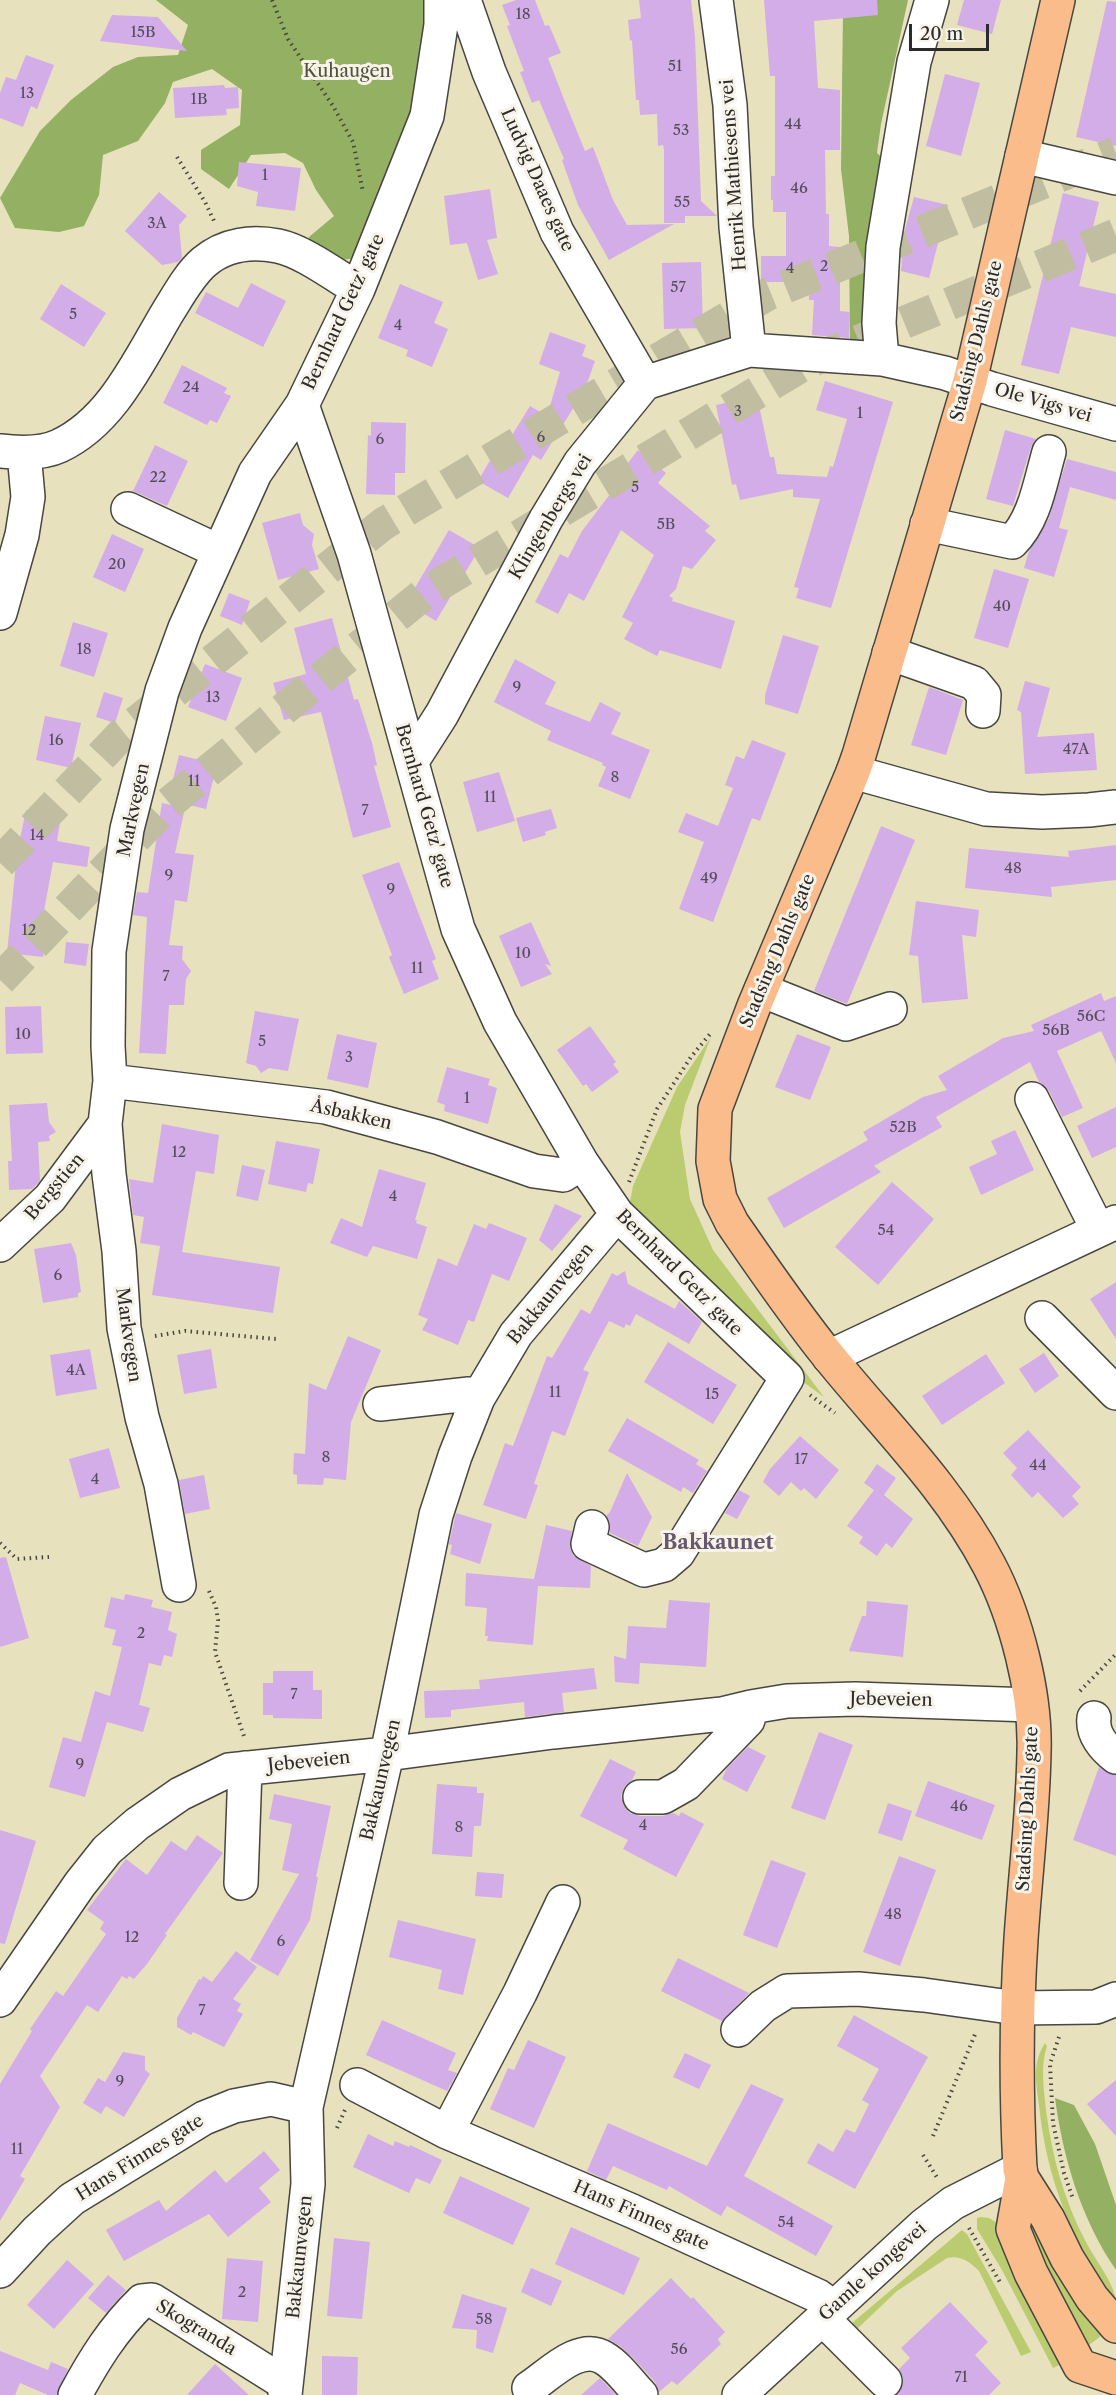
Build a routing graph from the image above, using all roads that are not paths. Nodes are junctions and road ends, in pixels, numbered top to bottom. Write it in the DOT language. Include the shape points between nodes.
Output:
graph roads {
  1 [pos="441,0"];
  2 [pos="464,0"];
  3 [pos="716,0"];
  4 [pos="932,0"];
  5 [pos="1058,0"];
  6 [pos="1022,156"];
  7 [pos="1116,178"];
  8 [pos="358,290"];
  9 [pos="749,350"];
  10 [pos="882,359"];
  11 [pos="970,381"];
  12 [pos="645,383"];
  13 [pos="302,405"];
  14 [pos="1116,424"];
  15 [pos="12,452"];
  16 [pos="1049,452"];
  17 [pos="128,510"];
  18 [pos="927,524"];
  19 [pos="218,551"];
  20 [pos="0,614"];
  21 [pos="889,653"];
  22 [pos="983,711"];
  23 [pos="412,761"];
  24 [pos="853,772"];
  25 [pos="1116,807"];
  26 [pos="758,998"];
  27 [pos="890,1008"];
  28 [pos="836,1037"];
  29 [pos="110,1081"];
  30 [pos="1032,1099"];
  31 [pos="105,1124"];
  32 [pos="582,1163"];
  33 [pos="43,1178"];
  34 [pos="616,1214"];
  35 [pos="1107,1226"];
  36 [pos="0,1245"];
  37 [pos="1042,1318"];
  38 [pos="829,1357"];
  39 [pos="1116,1393"];
  40 [pos="478,1398"];
  41 [pos="380,1404"];
  42 [pos="592,1527"];
  43 [pos="176,1573"];
  44 [pos="1031,1705"];
  45 [pos="1085,1706"];
  46 [pos="752,1707"];
  47 [pos="387,1755"];
  48 [pos="1116,1757"];
  49 [pos="245,1768"];
  50 [pos="640,1797"];
  51 [pos="241,1883"];
  52 [pos="563,1902"];
  53 [pos="1116,1999"];
  54 [pos="0,2000"];
  55 [pos="1002,2006"];
  56 [pos="738,2030"];
  57 [pos="357,2085"];
  58 [pos="306,2107"];
  59 [pos="447,2132"];
  60 [pos="1021,2174"];
  61 [pos="0,2271"];
  62 [pos="828,2312"];
  63 [pos="1116,2326"];
  64 [pos="1116,2378"];
  65 [pos="885,2381"];
  66 [pos="529,2388"];
  67 [pos="286,2389"];
  68 [pos="1116,2390"];
  69 [pos="75,2395"];
  70 [pos="642,2395"];
  71 [pos="739,2395"];
  72 [pos="1111,2395"];
  1 -- 8 [label="street, Bernhard Getz' gate" via="427,116"];
  2 -- 12 [label="street, Ludvig Daaes gate" via="489,72 557,231"];
  3 -- 9 [label="street, Henrik Mathiesens vei" via="730,105 736,227"];
  4 -- 10 [label="street" via="914,62 883,247 879,323"];
  5 -- 6 [label="main road, Stadsing Dahls gate"];
  6 -- 7 [label="street"];
  6 -- 11 [label="main road, Stadsing Dahls gate"];
  8 -- 13 [label="street, Bernhard Getz' gate"];
  8 -- 15 [label="street" via="279,246 248,243 225,249 204,262 182,288 114,399 87,430 57,447"];
  9 -- 10 [label="street"];
  9 -- 12 [label="street"];
  10 -- 11 [label="street"];
  11 -- 14 [label="street, Ole Vigs vei"];
  11 -- 18 [label="main road, Stadsing Dahls gate"];
  12 -- 23 [label="street, Klingenbergs vei" via="580,463 442,714"];
  13 -- 19 [label="street, Markvegen" via="255,472"];
  13 -- 23 [label="street, Bernhard Getz' gate" via="354,554"];
  15 -- 20 [label="street" via="28,496 22,536"];
  16 -- 18 [label="street" via="1029,519 1012,542"];
  17 -- 19 [label="street"];
  18 -- 21 [label="main road, Stadsing Dahls gate"];
  19 -- 29 [label="street, Markvegen" via="162,691 127,829 109,951"];
  21 -- 22 [label="street" via="974,683 984,695"];
  21 -- 24 [label="main road, Stadsing Dahls gate"];
  23 -- 32 [label="street, Bernhard Getz' gate" via="458,929 500,1022"];
  24 -- 25 [label="street" via="986,809 1042,812"];
  24 -- 26 [label="main road, Stadsing Dahls gate"];
  26 -- 27 [label="street" via="846,1024"];
  26 -- 28 [label="street"];
  26 -- 38 [label="main road, Stadsing Dahls gate" via="715,1109 713,1161 720,1200 745,1242"];
  29 -- 31 [label="street, Markvegen"];
  29 -- 32 [label="street, Åsbakken" via="326,1107 437,1137 534,1171 563,1174"];
  29 -- 33 [label="street" via="93,1098 73,1139"];
  30 -- 35 [label="street"];
  31 -- 36 [label="street, Bergstien" via="50,1198"];
  31 -- 43 [label="street, Markvegen" via="124,1329 161,1484"];
  32 -- 34 [label="street, Bernhard Getz' gate"];
  34 -- 40 [label="street, Bakkaunvegen" via="516,1334"];
  34 -- 42 [label="street, Bernhard Getz' gate" via="787,1378 678,1553 664,1565 644,1569 588,1544"];
  35 -- 38 [label="street"];
  37 -- 39 [label="street"];
  38 -- 44 [label="main road, Stadsing Dahls gate" via="923,1466 965,1522 991,1568 1010,1616"];
  40 -- 41 [label="street" via="469,1394"];
  40 -- 47 [label="street, Bakkaunvegen" via="436,1515"];
  44 -- 46 [label="street, Jebeveien" via="855,1699 787,1701"];
  44 -- 55 [label="main road, Stadsing Dahls gate" via="1034,1750"];
  45 -- 48 [label="street" via="1097,1735"];
  46 -- 47 [label="street, Jebeveien" via="722,1714"];
  46 -- 50 [label="street" via="748,1720 686,1784 663,1797"];
  47 -- 49 [label="street, Jebeveien"];
  47 -- 58 [label="street, Bakkaunvegen"];
  49 -- 51 [label="street"];
  49 -- 54 [label="street, Jebeveien" via="229,1770 180,1794 107,1850"];
  52 -- 59 [label="street"];
  53 -- 55 [label="street" via="1096,2007"];
  55 -- 56 [label="street" via="858,1989 787,1991 763,2006"];
  55 -- 60 [label="main road, Stadsing Dahls gate" via="1016,2096"];
  57 -- 59 [label="street, Hans Finnes gate"];
  58 -- 61 [label="street, Hans Finnes gate" via="271,2099 234,2106 204,2118 72,2199"];
  58 -- 67 [label="street, Bakkaunvegen" via="308,2184"];
  59 -- 62 [label="street, Hans Finnes gate" via="818,2296"];
  60 -- 62 [label="street, Gamle kongevei" via="953,2203"];
  60 -- 63 [label="main road, Stadsing Dahls gate" via="1073,2268"];
  60 -- 64 [label="main road, Stadsing Dahls gate" via="1013,2229 1031,2273 1080,2366"];
  62 -- 65 [label="street, Hans Finnes gate"];
  62 -- 71 [label="street, Gamle kongevei"];
  66 -- 70 [label="street" via="577,2356 594,2355 604,2358"];
  67 -- 69 [label="street, Skogranda" via="152,2300 142,2301 122,2320 100,2349"];
  68 -- 72 [label="main road"];
}
